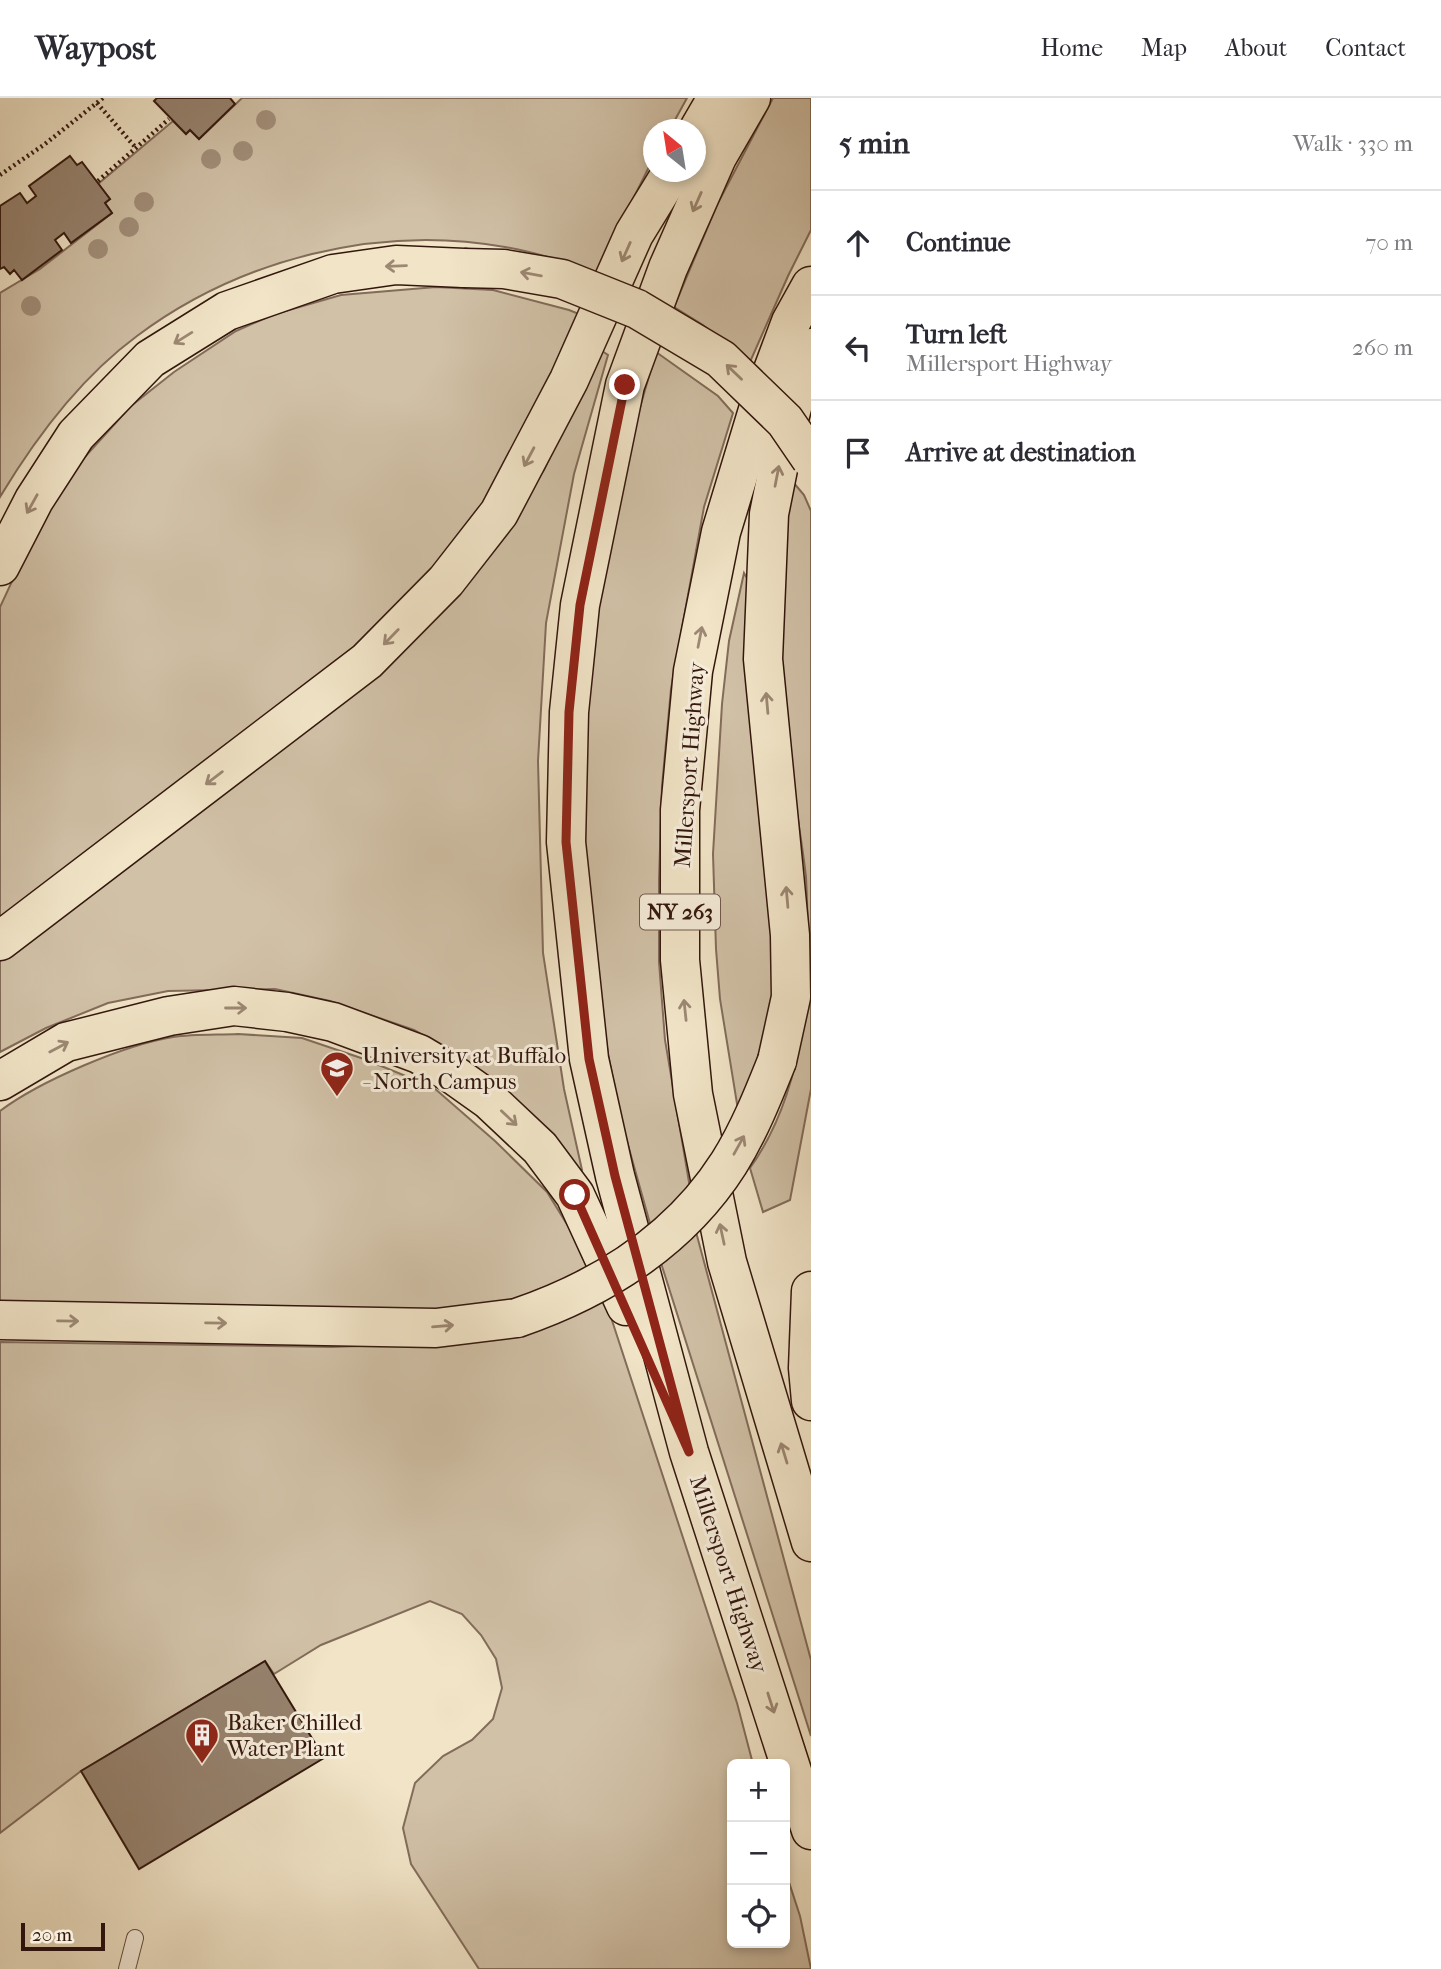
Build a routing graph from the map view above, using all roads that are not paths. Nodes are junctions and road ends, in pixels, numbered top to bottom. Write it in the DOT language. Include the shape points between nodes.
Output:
graph roads {
  1 [pos="717,98"];
  2 [pos="751,98"];
  3 [pos="704,119"];
  4 [pos="667,182"];
  5 [pos="811,286"];
  6 [pos="811,348"];
  7 [pos="811,459"];
  8 [pos="0,566"];
  9 [pos="0,941"];
  10 [pos="0,1081"];
  11 [pos="811,1291"];
  12 [pos="0,1320"];
  13 [pos="811,1401"];
  14 [pos="689,1452"];
  15 [pos="811,1542"];
  16 [pos="811,1830"];
  17 [pos="135,1938"];
  18 [pos="127,1969"];
  1 -- 3 [label="main road"];
  2 -- 14 [label="main road, Millersport Highway, one-way" via="718,157 668,268 625,385 580,605 569,712 566,842 589,1059 615,1176"];
  4 -- 9 [label="main road, one-way" via="634,234 569,380 499,513 446,581 368,661"];
  15 -- 5 [label="main road, Millersport Highway / NY 263, one-way" via="727,1262 693,1094 680,960 680,810 693,671 725,520 758,410 791,322"];
  12 -- 6 [label="main road, one-way, bridge" via="436,1328 517,1318 595,1286 644,1255 687,1215 728,1164 755,1116 777,1061 791,998 790,935 763,659 769,514 785,434"];
  7 -- 8 [label="main road, one-way, bridge" via="785,421 720,359 637,309 562,279 505,269 396,265 333,274 227,311 150,359 76,435 34,500"];
  10 -- 14 [label="main road, one-way" via="66,1042 169,1016 234,1006 333,1022 419,1054 489,1100 540,1148 575,1195"];
  11 -- 13 [label="main road"];
  14 -- 16 [label="main road, Millersport Highway, one-way"];
  17 -- 18 [label="lane"];
}
